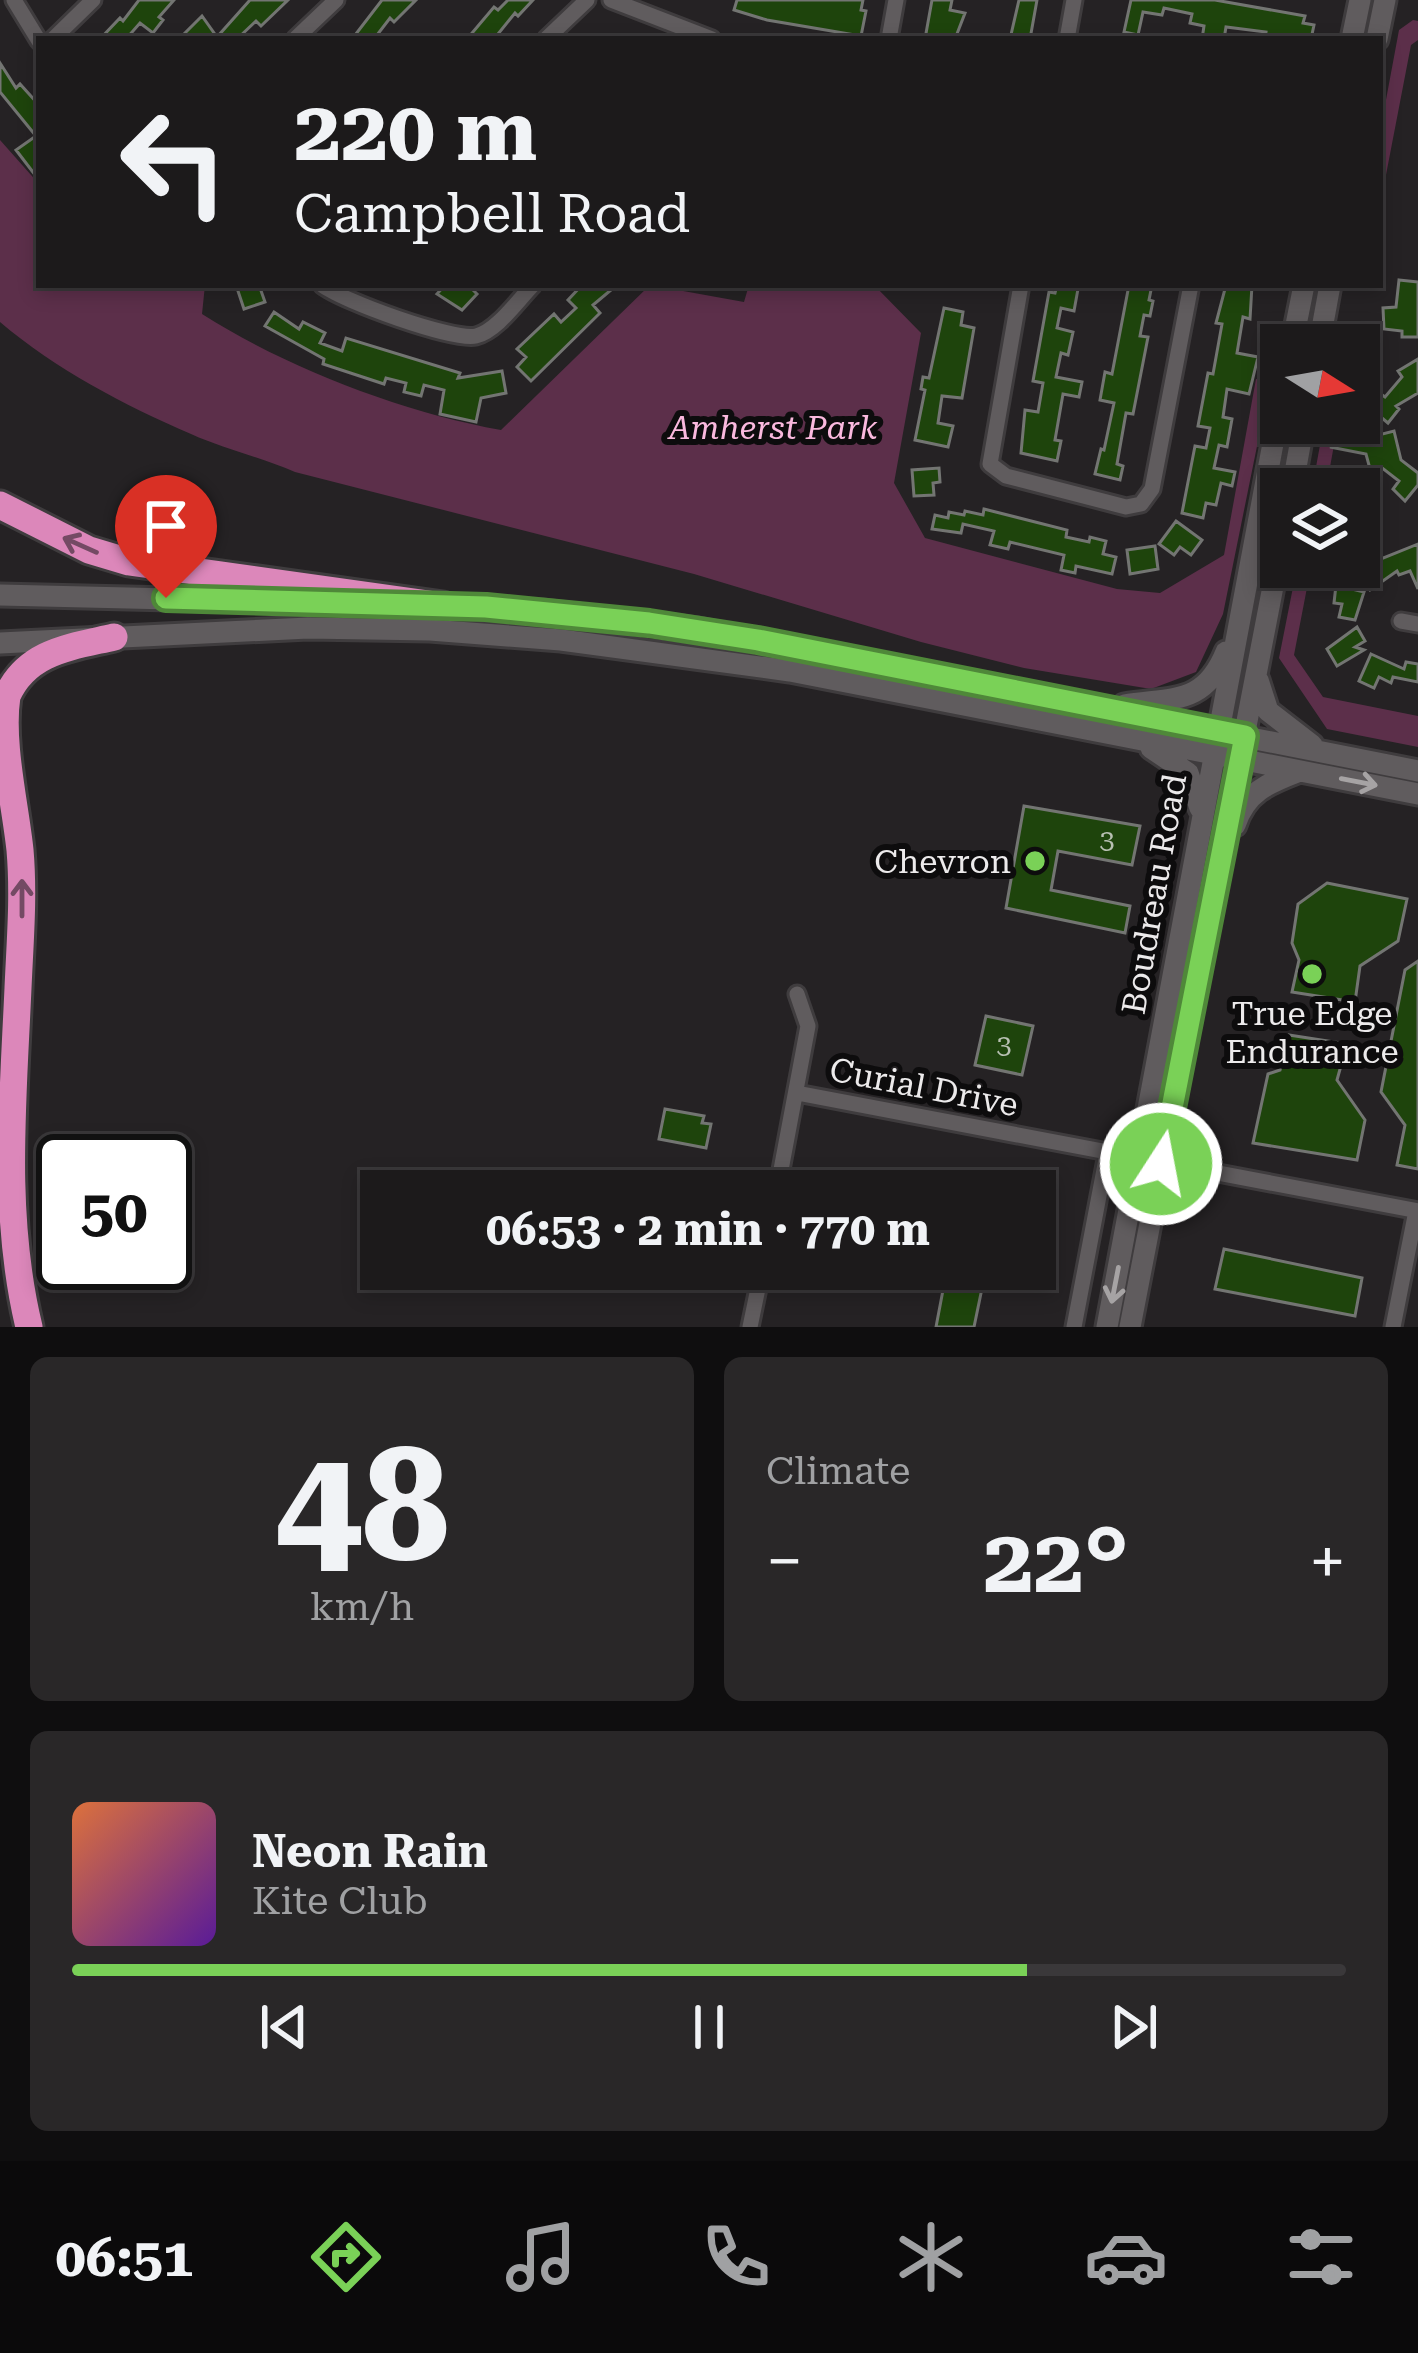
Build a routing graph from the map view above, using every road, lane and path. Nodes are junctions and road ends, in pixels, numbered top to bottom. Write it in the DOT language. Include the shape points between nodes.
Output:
graph roads {
  1 [pos="14,0"];
  2 [pos="93,0"];
  3 [pos="335,0"];
  4 [pos="587,0"];
  5 [pos="610,0"];
  6 [pos="896,0"];
  7 [pos="1074,0"];
  8 [pos="1360,0"];
  9 [pos="1385,0"];
  10 [pos="36,36"];
  11 [pos="56,36"];
  12 [pos="299,36"];
  13 [pos="549,36"];
  14 [pos="704,36"];
  15 [pos="890,36"];
  16 [pos="1068,36"];
  17 [pos="1353,36"];
  18 [pos="1378,36"];
  19 [pos="328,288"];
  20 [pos="530,288"];
  21 [pos="1020,288"];
  22 [pos="1190,288"];
  23 [pos="1303,288"];
  24 [pos="1329,288"];
  25 [pos="1296,324"];
  26 [pos="1323,324"];
  27 [pos="1273,444"];
  28 [pos="0,505"];
  29 [pos="1273,588"];
  30 [pos="0,595"];
  31 [pos="442,606"];
  32 [pos="1239,618"];
  33 [pos="114,637"];
  34 [pos="0,643"];
  35 [pos="866,662"];
  36 [pos="1256,675"];
  37 [pos="861,685"];
  38 [pos="1105,708"];
  39 [pos="1218,730"];
  40 [pos="1129,736"];
  41 [pos="1243,747"];
  42 [pos="1214,754"];
  43 [pos="1328,755"];
  44 [pos="4,770"];
  45 [pos="1300,771"];
  46 [pos="1418,771"];
  47 [pos="1418,794"];
  48 [pos="1203,820"];
  49 [pos="1216,882"];
  50 [pos="796,994"];
  51 [pos="797,1093"];
  52 [pos="1107,1154"];
  53 [pos="1150,1162"];
  54 [pos="781,1170"];
  55 [pos="1417,1211"];
  56 [pos="758,1290"];
  57 [pos="28,1327"];
  58 [pos="750,1327"];
  59 [pos="1074,1327"];
  60 [pos="1106,1327"];
  61 [pos="1130,1327"];
  62 [pos="1394,1327"];
  1 -- 10 [label="street"];
  2 -- 11 [label="street"];
  3 -- 12 [label="street"];
  4 -- 13 [label="street"];
  5 -- 14 [label="street"];
  6 -- 15 [label="street"];
  7 -- 16 [label="street"];
  8 -- 17 [label="main road"];
  9 -- 18 [label="main road"];
  19 -- 20 [label="street" via="471,337"];
  21 -- 22 [label="street" via="990,464 1006,476 1126,507 1141,504 1152,489"];
  23 -- 25 [label="main road"];
  24 -- 26 [label="main road"];
  27 -- 32 [label="main road, Boudreau Road"];
  31 -- 28 [label="highway, one-way" via="129,562"];
  29 -- 36 [label="main road, Boudreau Road"];
  30 -- 31 [label="main road"];
  31 -- 35 [label="main road" via="698,629"];
  32 -- 38 [label="main road" via="1220,666 1198,692"];
  32 -- 39 [label="main road, Boudreau Road"];
  33 -- 34 [label="main road"];
  33 -- 37 [label="main road" via="308,628 506,634"];
  33 -- 44 [label="highway" via="52,651 23,669 4,705"];
  35 -- 37 [label="street"];
  35 -- 38 [label="main road"];
  36 -- 41 [label="main road, Boudreau Road"];
  36 -- 43 [label="main road" via="1276,720"];
  37 -- 40 [label="main road"];
  38 -- 39 [label="main road"];
  39 -- 41 [label="main road"];
  39 -- 42 [label="main road, Boudreau Road"];
  40 -- 42 [label="main road"];
  40 -- 48 [label="main road" via="1188,773"];
  41 -- 42 [label="main road"];
  41 -- 43 [label="main road"];
  41 -- 45 [label="main road"];
  41 -- 49 [label="main road, Boudreau Road"];
  42 -- 48 [label="main road, Boudreau Road"];
  43 -- 46 [label="main road"];
  57 -- 44 [label="highway, one-way" via="11,1218 22,867"];
  45 -- 47 [label="main road, one-way"];
  45 -- 49 [label="main road" via="1249,798"];
  48 -- 53 [label="main road, Boudreau Road"];
  49 -- 53 [label="main road, Boudreau Road"];
  50 -- 51 [label="street, Curial Drive" via="808,1025"];
  51 -- 52 [label="street, Curial Drive"];
  51 -- 54 [label="street"];
  52 -- 53 [label="street, Curial Drive"];
  52 -- 59 [label="street"];
  53 -- 55 [label="street, Curial Drive"];
  53 -- 60 [label="main road, Boudreau Road, one-way"];
  53 -- 61 [label="main road, Boudreau Road"];
  55 -- 62 [label="street"];
  56 -- 58 [label="street"];
}
